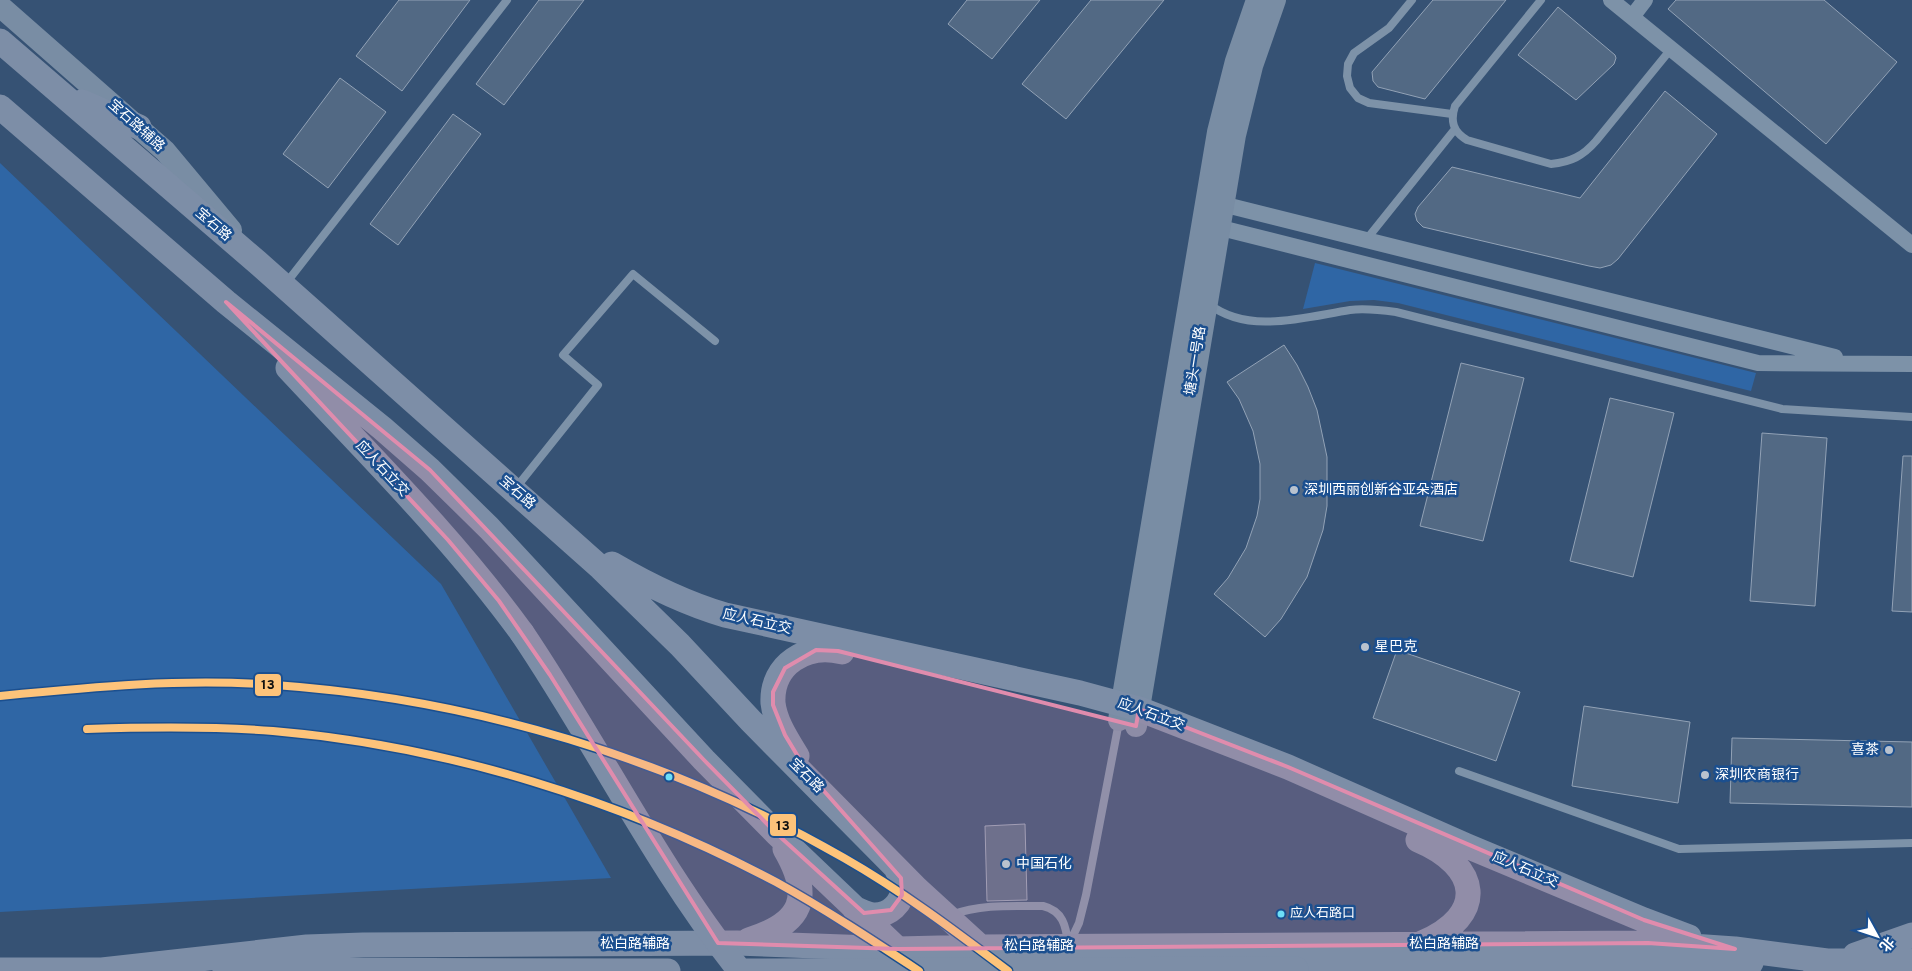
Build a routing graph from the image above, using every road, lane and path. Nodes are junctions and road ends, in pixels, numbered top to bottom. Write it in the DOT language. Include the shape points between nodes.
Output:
graph roads {
  1 [pos="507,0"];
  2 [pos="1257,0"];
  3 [pos="1275,0"];
  4 [pos="1412,0"];
  5 [pos="1541,0"];
  6 [pos="1611,0"];
  7 [pos="1645,0"];
  8 [pos="0,6"];
  9 [pos="1632,16"];
  10 [pos="0,41"];
  11 [pos="1671,49"];
  12 [pos="57,90"];
  13 [pos="0,107"];
  14 [pos="1452,114"];
  15 [pos="139,127"];
  16 [pos="1455,129"];
  17 [pos="1215,202"];
  18 [pos="1211,226"];
  19 [pos="1366,240"];
  20 [pos="1912,245"];
  21 [pos="257,262"];
  22 [pos="284,286"];
  23 [pos="1206,301"];
  24 [pos="226,302"];
  25 [pos="715,342"];
  26 [pos="1859,364"];
  27 [pos="1912,364"];
  28 [pos="1912,417"];
  29 [pos="514,490"];
  30 [pos="556,526"];
  31 [pos="1129,714"];
  32 [pos="1459,771"];
  33 [pos="824,795"];
  34 [pos="776,834"];
  35 [pos="1912,843"];
  36 [pos="896,868"];
  37 [pos="854,908"];
  38 [pos="947,917"];
  39 [pos="1912,935"];
  40 [pos="737,943"];
  41 [pos="1420,944"];
  42 [pos="1069,946"];
  43 [pos="1201,946"];
  44 [pos="980,947"];
  45 [pos="898,949"];
  46 [pos="1735,949"];
  47 [pos="1833,961"];
  48 [pos="1912,961"];
  49 [pos="0,970"];
  50 [pos="102,970"];
  51 [pos="668,971"];
  52 [pos="740,971"];
  53 [pos="744,971"];
  54 [pos="772,971"];
  55 [pos="922,971"];
  56 [pos="1008,971"];
  57 [pos="1168,971"];
  1 -- 22 [label="lane"];
  2 -- 17 [label="street, 塘头一号路" via="1227,91"];
  3 -- 17 [label="street, 塘头一号路" via="1260,40"];
  4 -- 14 [label="lane" via="1389,28 1354,53 1348,64 1350,88 1358,98 1369,103"];
  5 -- 14 [label="lane" via="1455,106"];
  6 -- 9 [label="street"];
  7 -- 9 [label="street"];
  8 -- 15 [label="street, 宝石路辅路"];
  9 -- 11 [label="street"];
  10 -- 12 [label="main road, 宝石路"];
  11 -- 16 [label="lane" via="1587,151 1564,163 1551,164 1467,140"];
  11 -- 20 [label="street"];
  12 -- 15 [label="main road"];
  12 -- 21 [label="main road, 宝石路"];
  13 -- 24 [label="main road"];
  14 -- 16 [label="lane"];
  15 -- 21 [label="street, 宝石路辅路" via="186,174"];
  16 -- 19 [label="lane"];
  17 -- 18 [label="street, 塘头一号路"];
  17 -- 19 [label="street"];
  18 -- 23 [label="street, 塘头一号路"];
  18 -- 26 [label="street" via="1758,363"];
  18 -- 31 [label="street, 塘头一号路"];
  19 -- 26 [label="street"];
  21 -- 22 [label="main road, 宝石路"];
  22 -- 29 [label="main road, 宝石路"];
  23 -- 28 [label="lane" via="1229,316 1256,322 1300,319 1351,310 1396,312 1782,408"];
  23 -- 31 [label="street, 塘头一号路"];
  24 -- 34 [label="main road" via="430,470 489,528"];
  24 -- 52 [label="main road, 应人石立交, bridge" via="448,540 498,601 550,675 702,922"];
  25 -- 29 [label="lane" via="632,274 563,355 598,385"];
  26 -- 27 [label="street"];
  29 -- 30 [label="main road, 宝石路"];
  30 -- 31 [label="main road, 应人石立交" via="635,578 701,608"];
  30 -- 33 [label="main road, 宝石路" via="657,621"];
  31 -- 33 [label="main road" via="838,651 810,651 785,668 776,685 773,705 785,735"];
  31 -- 41 [label="main road" via="1415,839 1451,859 1462,870 1468,884 1464,912 1440,936"];
  31 -- 42 [label="lane" via="1086,896"];
  31 -- 46 [label="main road, 应人石立交" via="1288,767 1644,920"];
  32 -- 35 [label="lane" via="1679,849"];
  33 -- 36 [label="main road, 宝石路"];
  34 -- 37 [label="main road"];
  34 -- 40 [label="main road" via="800,879 801,895 797,909 776,929"];
  36 -- 37 [label="main road" via="903,886 898,904 883,914 873,915"];
  36 -- 38 [label="main road, 宝石路"];
  37 -- 45 [label="main road"];
  38 -- 42 [label="lane" via="981,907 1043,906 1064,920"];
  38 -- 44 [label="main road, 宝石路"];
  39 -- 47 [label="main road"];
  40 -- 45 [label="main road, 松白路辅路"];
  40 -- 50 [label="main road, 松白路辅路" via="344,946"];
  40 -- 54 [label="main road" via="762,956"];
  41 -- 43 [label="main road, 松白路辅路"];
  41 -- 46 [label="main road, 松白路辅路" via="1648,942"];
  42 -- 43 [label="main road, 松白路辅路"];
  42 -- 44 [label="main road, 松白路辅路"];
  43 -- 57 [label="main road" via="1177,957"];
  44 -- 45 [label="main road, 松白路辅路"];
  44 -- 56 [label="main road, 宝石路"];
  45 -- 55 [label="main road"];
  46 -- 47 [label="main road, 松白路辅路"];
  47 -- 48 [label="main road"];
  47 -- 53 [label="main road, bridge" via="1669,966"];
  49 -- 50 [label="main road"];
  50 -- 51 [label="main road"];
}
